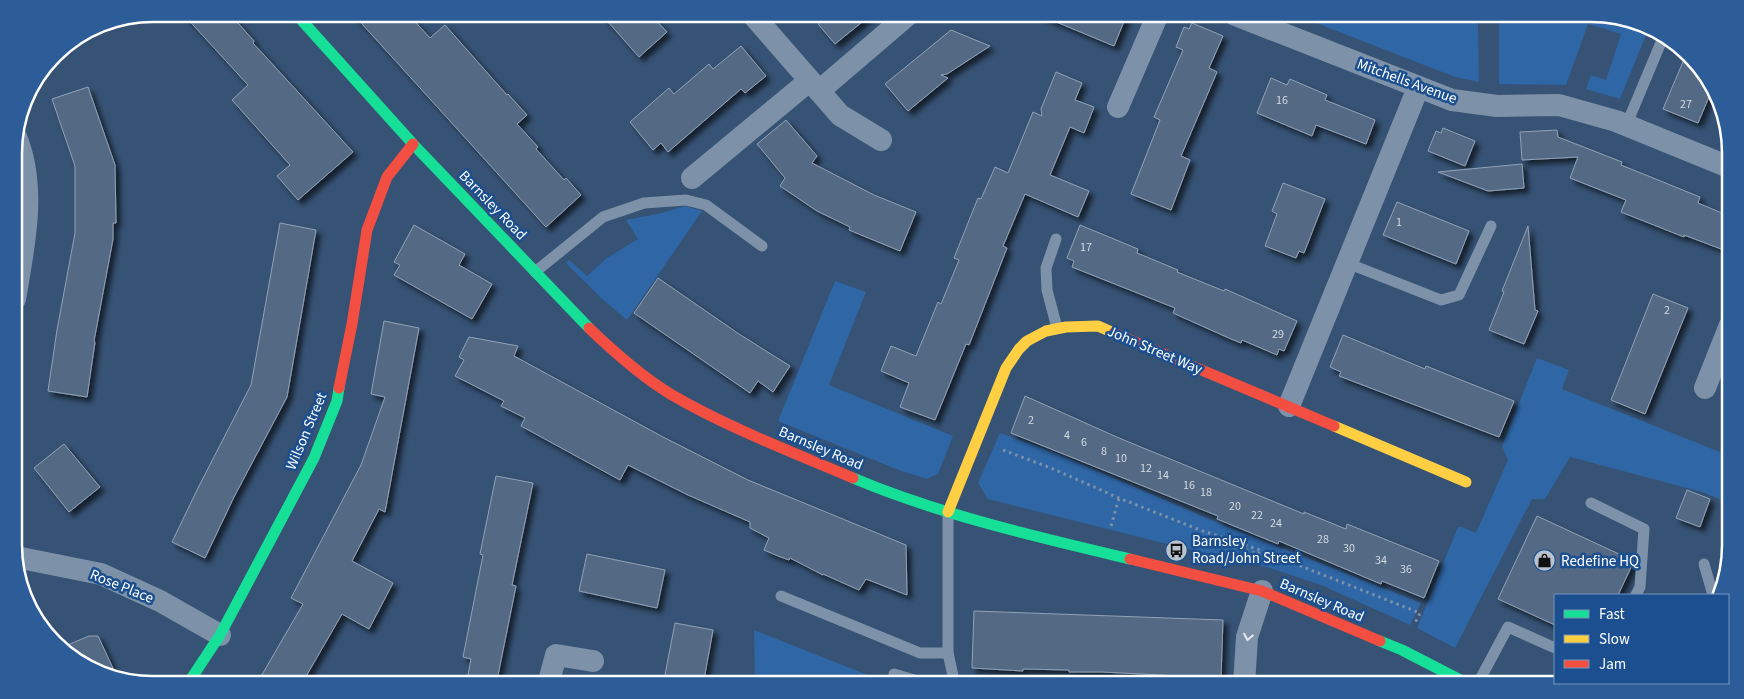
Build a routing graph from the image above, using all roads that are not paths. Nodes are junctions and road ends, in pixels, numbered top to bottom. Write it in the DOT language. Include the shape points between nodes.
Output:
graph roads {
  1 [pos="303,22"];
  2 [pos="759,22"];
  3 [pos="899,22"];
  4 [pos="1155,22"];
  5 [pos="1253,22"];
  6 [pos="1661,43"];
  7 [pos="814,86"];
  8 [pos="1418,88"];
  9 [pos="1118,107"];
  10 [pos="1626,126"];
  11 [pos="880,140"];
  12 [pos="413,144"];
  13 [pos="23,158"];
  14 [pos="1722,164"];
  15 [pos="692,178"];
  16 [pos="1490,226"];
  17 [pos="1056,239"];
  18 [pos="762,246"];
  19 [pos="23,252"];
  20 [pos="1347,263"];
  21 [pos="535,272"];
  22 [pos="1056,328"];
  23 [pos="1722,345"];
  24 [pos="1705,388"];
  25 [pos="1289,406"];
  26 [pos="1466,482"];
  27 [pos="1591,503"];
  28 [pos="948,512"];
  29 [pos="23,558"];
  30 [pos="1704,564"];
  31 [pos="1262,591"];
  32 [pos="1636,594"];
  33 [pos="1713,594"];
  34 [pos="781,596"];
  35 [pos="220,635"];
  36 [pos="1554,648"];
  37 [pos="948,653"];
  38 [pos="593,661"];
  39 [pos="894,674"];
  40 [pos="193,676"];
  41 [pos="550,676"];
  42 [pos="901,676"];
  43 [pos="953,676"];
  44 [pos="1245,676"];
  45 [pos="1453,676"];
  46 [pos="1482,676"];
  1 -- 12 [label="street, Barnsley Road"];
  2 -- 7 [label="street"];
  3 -- 7 [label="street"];
  4 -- 9 [label="street"];
  5 -- 8 [label="street, Mitchells Avenue"];
  6 -- 10 [label="lane"];
  7 -- 11 [label="street" via="840,115"];
  7 -- 15 [label="street"];
  8 -- 10 [label="street, Mitchells Avenue" via="1452,100 1497,106 1559,105"];
  8 -- 20 [label="street"];
  10 -- 14 [label="street, Mitchells Avenue"];
  12 -- 21 [label="street, Barnsley Road"];
  12 -- 35 [label="street, Wilson Street" via="387,178 367,230 337,401 314,458"];
  13 -- 19 [label="street" via="28,190"];
  16 -- 20 [label="lane" via="1459,295 1441,300"];
  17 -- 22 [label="lane" via="1046,268 1047,290"];
  18 -- 21 [label="lane" via="706,205 686,200 644,203 603,217"];
  20 -- 25 [label="street"];
  21 -- 28 [label="street, Barnsley Road" via="623,359 671,394 738,429 805,458 872,486"];
  22 -- 25 [label="street, John Street Way" via="1098,326"];
  22 -- 28 [label="street, John Street Way" via="1039,334 1018,349 1006,368"];
  23 -- 24 [label="street"];
  25 -- 26 [label="street, John Street Way"];
  27 -- 32 [label="lane" via="1644,529 1640,587"];
  28 -- 31 [label="street, Barnsley Road" via="1036,537"];
  28 -- 37 [label="lane"];
  29 -- 35 [label="street, Rose Place" via="102,574 160,601"];
  30 -- 33 [label="lane"];
  31 -- 44 [label="street, one-way" via="1247,637"];
  31 -- 45 [label="street, Barnsley Road" via="1402,650"];
  34 -- 37 [label="lane" via="920,653"];
  35 -- 40 [label="street, Wilson Street"];
  36 -- 46 [label="lane" via="1508,627"];
  37 -- 43 [label="lane"];
  38 -- 41 [label="street" via="556,655"];
  39 -- 42 [label="lane"];
}
